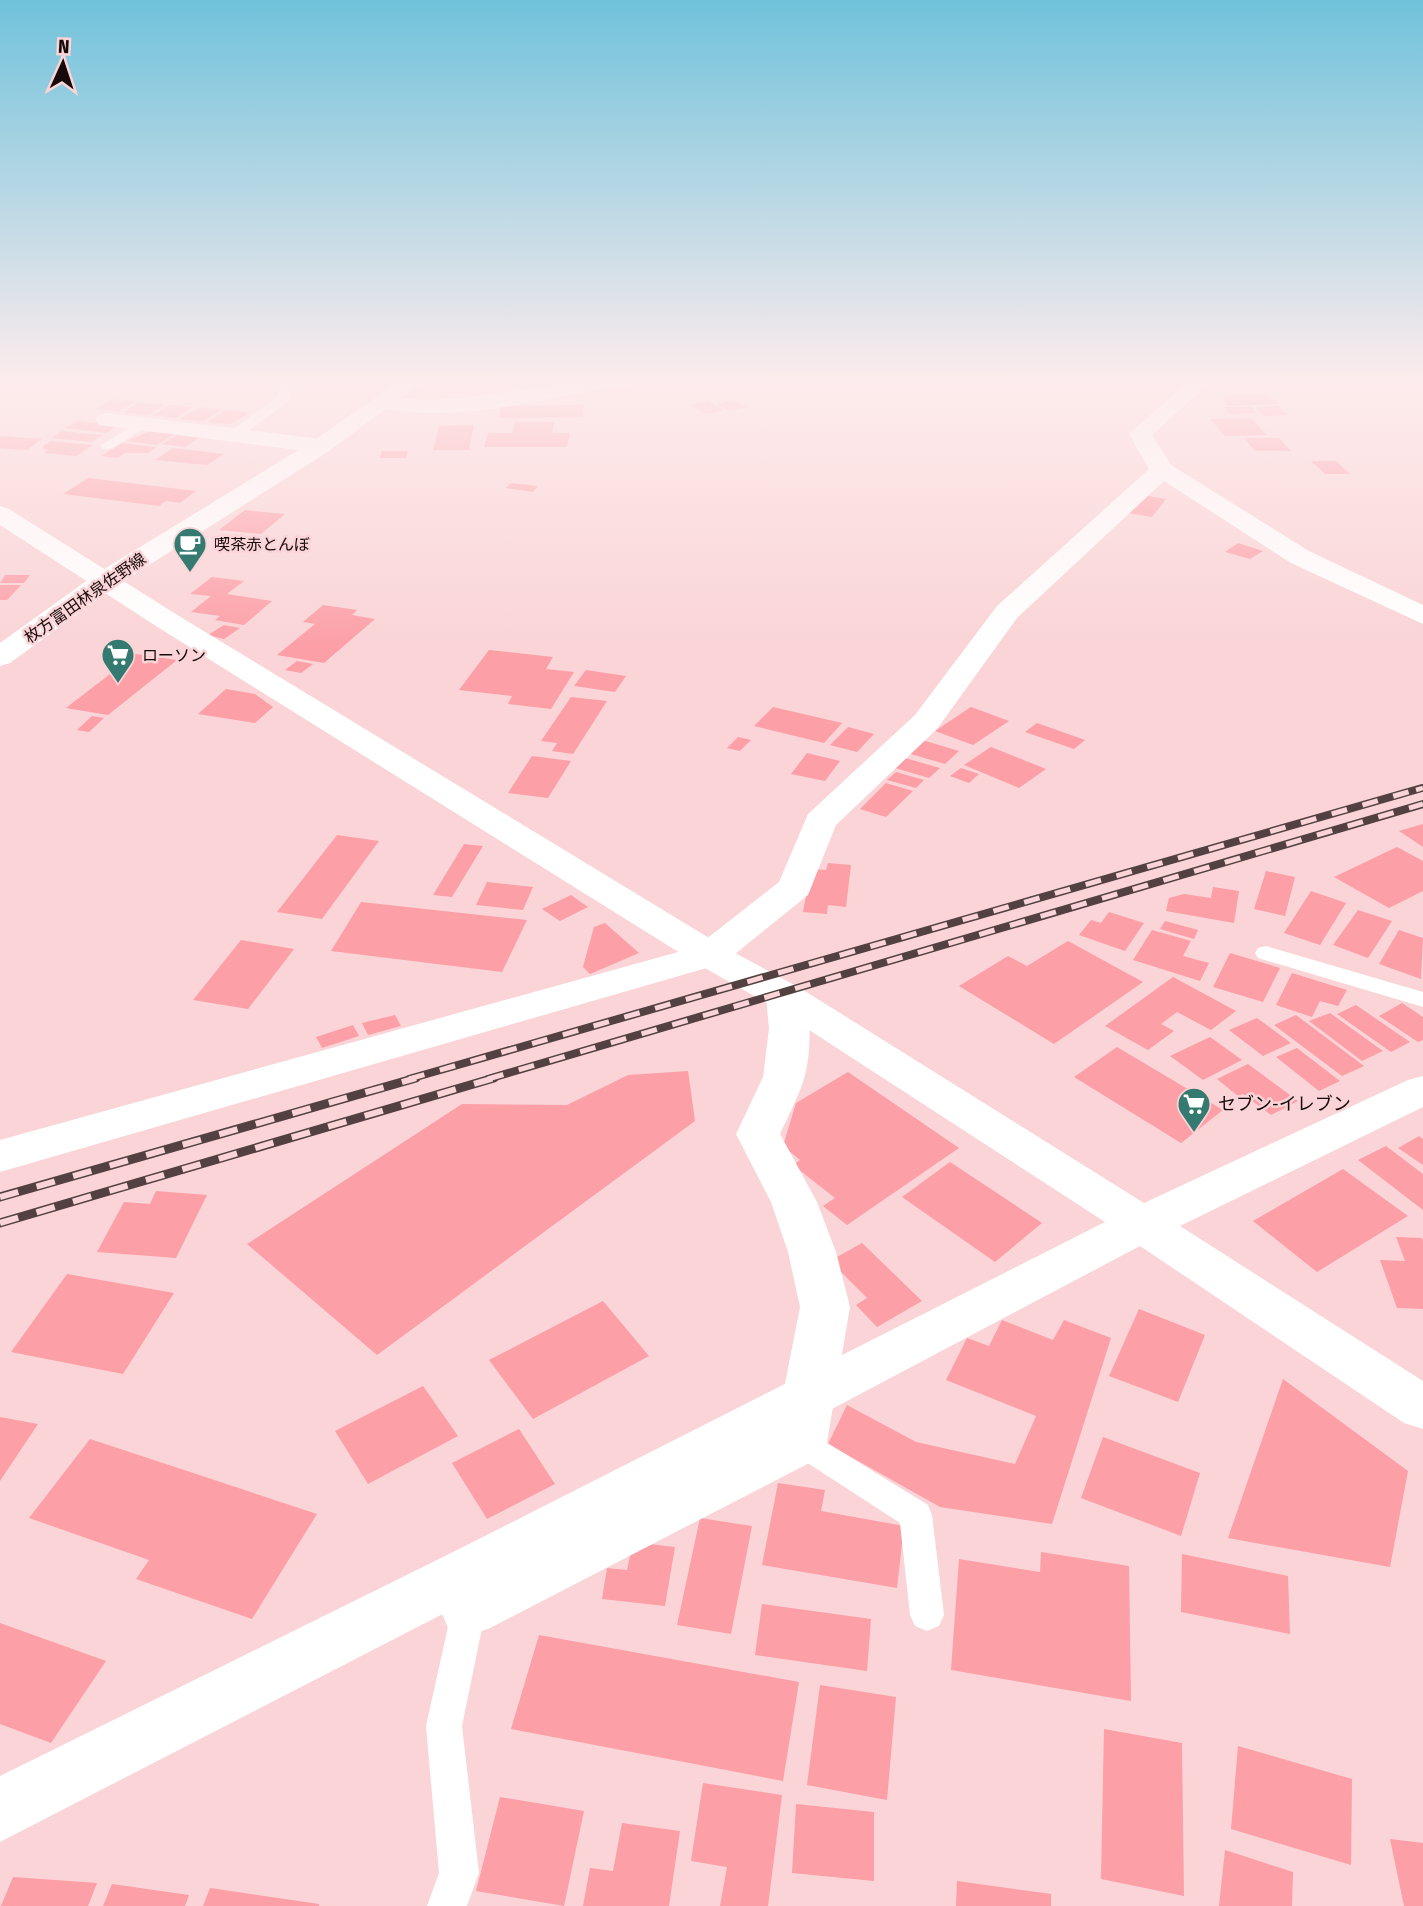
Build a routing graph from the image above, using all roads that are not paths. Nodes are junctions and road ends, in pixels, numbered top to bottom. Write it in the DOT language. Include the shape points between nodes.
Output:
graph roads {
  1 [pos="286,468"];
  2 [pos="1162,470"];
  3 [pos="0,514"];
  4 [pos="106,580"];
  5 [pos="1423,616"];
  6 [pos="0,657"];
  7 [pos="1266,953"];
  8 [pos="710,955"];
  9 [pos="786,997"];
  10 [pos="1423,1000"];
  11 [pos="1423,1090"];
  12 [pos="0,1156"];
  13 [pos="1142,1224"];
  14 [pos="1423,1408"];
  15 [pos="804,1420"];
  16 [pos="474,1588"];
  17 [pos="927,1615"];
  18 [pos="0,1810"];
  19 [pos="447,1906"];
  1 -- 4 [label="street, 枚方富田林泉佐野線"];
  2 -- 5 [label="street" via="1300,558"];
  2 -- 8 [label="street" via="1007,612 926,722 820,821 795,887"];
  3 -- 4 [label="street"];
  4 -- 6 [label="street, 枚方富田林泉佐野線"];
  4 -- 8 [label="street"];
  7 -- 10 [label="lane"];
  8 -- 9 [label="street"];
  8 -- 12 [label="street"];
  9 -- 13 [label="street"];
  9 -- 15 [label="street" via="789,1029 784,1077 758,1135 794,1202 825,1307"];
  11 -- 13 [label="street"];
  13 -- 14 [label="street"];
  13 -- 15 [label="street"];
  15 -- 16 [label="street"];
  15 -- 17 [label="lane" via="916,1516"];
  16 -- 18 [label="street"];
  16 -- 19 [label="lane" via="444,1727 459,1873"];
}
